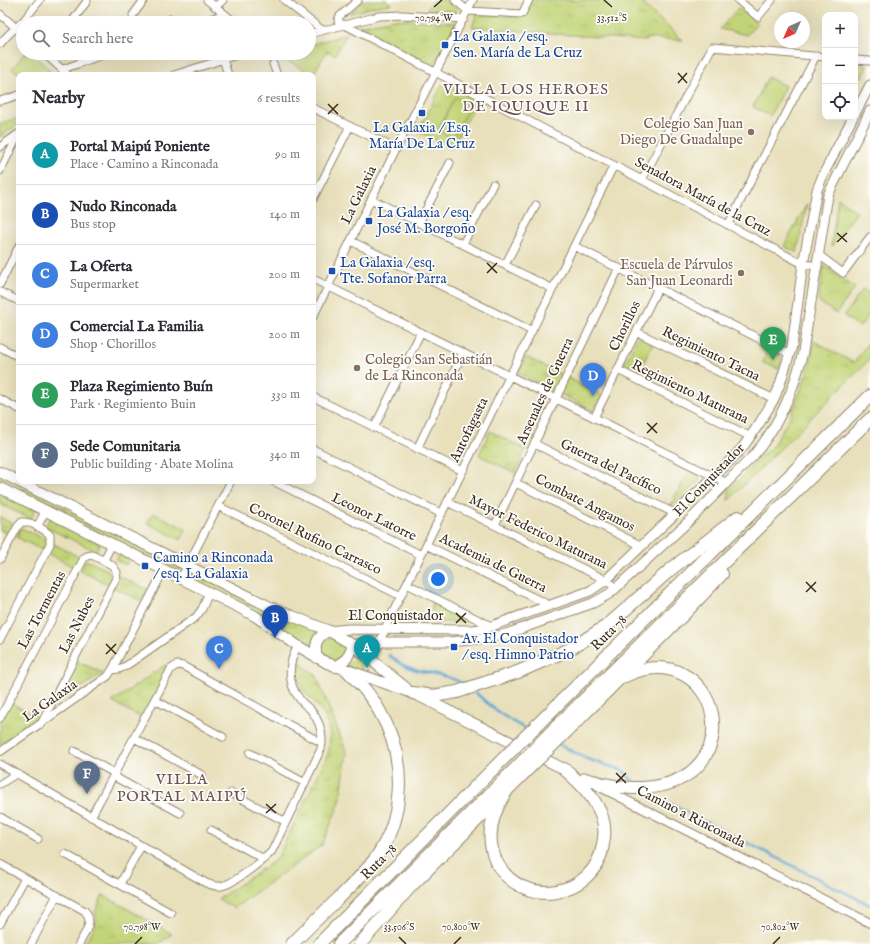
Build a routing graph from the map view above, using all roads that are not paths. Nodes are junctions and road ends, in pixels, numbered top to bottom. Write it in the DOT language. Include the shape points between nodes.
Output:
graph roads {
  1 [pos="40,0"];
  2 [pos="144,0"];
  3 [pos="207,0"];
  4 [pos="223,0"];
  5 [pos="358,0"];
  6 [pos="455,0"];
  7 [pos="473,0"];
  8 [pos="528,0"];
  9 [pos="738,0"];
  10 [pos="772,0"];
  11 [pos="87,1"];
  12 [pos="288,1"];
  13 [pos="215,7"];
  14 [pos="468,11"];
  15 [pos="0,14"];
  16 [pos="225,14"];
  17 [pos="133,15"];
  18 [pos="27,16"];
  19 [pos="76,16"];
  20 [pos="219,16"];
  21 [pos="227,16"];
  22 [pos="306,16"];
  23 [pos="464,19"];
  24 [pos="316,25"];
  25 [pos="341,25"];
  26 [pos="16,28"];
  27 [pos="322,30"];
  28 [pos="316,32"];
  29 [pos="0,44"];
  30 [pos="816,56"];
  31 [pos="822,57"];
  32 [pos="53,60"];
  33 [pos="88,60"];
  34 [pos="220,60"];
  35 [pos="223,60"];
  36 [pos="858,60"];
  37 [pos="870,61"];
  38 [pos="273,64"];
  39 [pos="63,69"];
  40 [pos="66,72"];
  41 [pos="183,72"];
  42 [pos="227,72"];
  43 [pos="276,72"];
  44 [pos="436,72"];
  45 [pos="870,85"];
  46 [pos="16,96"];
  47 [pos="1,99"];
  48 [pos="858,108"];
  49 [pos="316,109"];
  50 [pos="870,111"];
  51 [pos="852,120"];
  52 [pos="350,126"];
  53 [pos="16,136"];
  54 [pos="16,140"];
  55 [pos="0,147"];
  56 [pos="396,149"];
  57 [pos="450,163"];
  58 [pos="614,165"];
  59 [pos="0,171"];
  60 [pos="642,180"];
  61 [pos="493,184"];
  62 [pos="316,193"];
  63 [pos="371,199"];
  64 [pos="536,205"];
  65 [pos="419,223"];
  66 [pos="728,224"];
  67 [pos="870,236"];
  68 [pos="351,241"];
  69 [pos="463,244"];
  70 [pos="574,246"];
  71 [pos="16,253"];
  72 [pos="819,255"];
  73 [pos="803,264"];
  74 [pos="505,265"];
  75 [pos="818,266"];
  76 [pos="619,268"];
  77 [pos="316,280"];
  78 [pos="0,284"];
  79 [pos="328,286"];
  80 [pos="658,288"];
  81 [pos="553,289"];
  82 [pos="0,292"];
  83 [pos="16,300"];
  84 [pos="316,311"];
  85 [pos="532,331"];
  86 [pos="421,332"];
  87 [pos="637,332"];
  88 [pos="0,347"];
  89 [pos="463,353"];
  90 [pos="790,354"];
  91 [pos="16,355"];
  92 [pos="618,370"];
  93 [pos="510,376"];
  94 [pos="870,396"];
  95 [pos="0,399"];
  96 [pos="316,399"];
  97 [pos="556,399"];
  98 [pos="774,399"];
  99 [pos="16,407"];
  100 [pos="594,418"];
  101 [pos="870,419"];
  102 [pos="374,428"];
  103 [pos="751,437"];
  104 [pos="535,444"];
  105 [pos="417,449"];
  106 [pos="316,451"];
  107 [pos="463,471"];
  108 [pos="0,472"];
  109 [pos="793,472"];
  110 [pos="715,476"];
  111 [pos="16,479"];
  112 [pos="727,482"];
  113 [pos="516,483"];
  114 [pos="28,484"];
  115 [pos="229,484"];
  116 [pos="279,484"];
  117 [pos="0,488"];
  118 [pos="447,502"];
  119 [pos="218,506"];
  120 [pos="780,506"];
  121 [pos="46,510"];
  122 [pos="442,514"];
  123 [pos="676,514"];
  124 [pos="495,526"];
  125 [pos="38,527"];
  126 [pos="112,544"];
  127 [pos="426,545"];
  128 [pos="642,546"];
  129 [pos="421,554"];
  130 [pos="0,559"];
  131 [pos="104,560"];
  132 [pos="188,566"];
  133 [pos="164,570"];
  134 [pos="181,578"];
  135 [pos="606,580"];
  136 [pos="406,584"];
  137 [pos="616,588"];
  138 [pos="209,592"];
  139 [pos="401,596"];
  140 [pos="549,605"];
  141 [pos="493,627"];
  142 [pos="384,629"];
  143 [pos="329,631"];
  144 [pos="0,639"];
  145 [pos="380,642"];
  146 [pos="353,645"];
  147 [pos="298,646"];
  148 [pos="317,658"];
  149 [pos="371,659"];
  150 [pos="336,667"];
  151 [pos="112,670"];
  152 [pos="348,671"];
  153 [pos="616,682"];
  154 [pos="413,694"];
  155 [pos="154,700"];
  156 [pos="0,718"];
  157 [pos="41,724"];
  158 [pos="555,735"];
  159 [pos="223,737"];
  160 [pos="134,738"];
  161 [pos="322,742"];
  162 [pos="74,751"];
  163 [pos="0,752"];
  164 [pos="250,753"];
  165 [pos="0,764"];
  166 [pos="525,765"];
  167 [pos="564,769"];
  168 [pos="16,774"];
  169 [pos="202,775"];
  170 [pos="116,776"];
  171 [pos="585,779"];
  172 [pos="305,783"];
  173 [pos="0,784"];
  174 [pos="506,792"];
  175 [pos="231,793"];
  176 [pos="180,813"];
  177 [pos="0,817"];
  178 [pos="91,817"];
  179 [pos="286,822"];
  180 [pos="211,830"];
  181 [pos="38,839"];
  182 [pos="141,846"];
  183 [pos="65,854"];
  184 [pos="264,859"];
  185 [pos="0,864"];
  186 [pos="25,878"];
  187 [pos="120,884"];
  188 [pos="57,895"];
  189 [pos="171,913"];
  190 [pos="0,924"];
  191 [pos="870,924"];
  192 [pos="31,944"];
  193 [pos="79,944"];
  194 [pos="292,944"];
  195 [pos="319,944"];
  196 [pos="339,944"];
  197 [pos="360,944"];
  1 -- 18 [label="street"];
  2 -- 17 [label="street"];
  3 -- 13 [label="street"];
  4 -- 13 [label="street"];
  5 -- 25 [label="street" via="340,16 338,20"];
  6 -- 14 [label="street"];
  7 -- 14 [label="street, La Galaxia"];
  8 -- 14 [label="street" via="522,14"];
  9 -- 10 [label="street" via="758,17"];
  11 -- 19 [label="street"];
  12 -- 22 [label="street"];
  13 -- 16 [label="street"];
  14 -- 23 [label="street, La Galaxia"];
  15 -- 26 [label="street"];
  16 -- 20 [label="street"];
  16 -- 21 [label="street"];
  23 -- 25 [label="street" via="391,15"];
  23 -- 44 [label="street, La Galaxia"];
  24 -- 27 [label="street"];
  25 -- 27 [label="street"];
  25 -- 44 [label="street, Senadora María de la Cruz"];
  26 -- 29 [label="street"];
  27 -- 28 [label="street"];
  30 -- 31 [label="street"];
  30 -- 60 [label="street" via="712,47"];
  30 -- 66 [label="street"];
  32 -- 39 [label="street"];
  33 -- 39 [label="street"];
  34 -- 41 [label="street"];
  35 -- 42 [label="street"];
  36 -- 37 [label="street"];
  38 -- 43 [label="street"];
  39 -- 40 [label="street"];
  44 -- 56 [label="street, La Galaxia"];
  44 -- 58 [label="street, Senadora María de la Cruz"];
  45 -- 48 [label="main road"];
  46 -- 47 [label="street"];
  49 -- 52 [label="street"];
  50 -- 72 [label="main road, El Conquistador" via="828,195"];
  51 -- 73 [label="main road, El Conquistador" via="817,190"];
  52 -- 56 [label="street"];
  52 -- 62 [label="street"];
  53 -- 55 [label="street"];
  54 -- 59 [label="street"];
  56 -- 63 [label="street, La Galaxia"];
  57 -- 65 [label="street"];
  58 -- 60 [label="street, Senadora María de la Cruz"];
  58 -- 70 [label="street, Antofagasta"];
  60 -- 66 [label="street, Senadora María de la Cruz"];
  61 -- 69 [label="street"];
  63 -- 65 [label="street"];
  63 -- 68 [label="street, La Galaxia"];
  64 -- 74 [label="street"];
  65 -- 69 [label="street"];
  66 -- 73 [label="street, Senadora María de la Cruz"];
  67 -- 72 [label="street" via="843,273"];
  68 -- 79 [label="street, La Galaxia"];
  68 -- 85 [label="street"];
  69 -- 74 [label="street"];
  70 -- 76 [label="street"];
  70 -- 81 [label="street, Antofagasta"];
  71 -- 78 [label="street"];
  72 -- 75 [label="main road, El Conquistador"];
  73 -- 75 [label="street, Senadora María de la Cruz"];
  73 -- 90 [label="main road, El Conquistador"];
  74 -- 81 [label="street"];
  75 -- 112 [label="main road, El Conquistador" via="803,352 788,401 761,446"];
  76 -- 80 [label="street"];
  76 -- 97 [label="street, Arsenales de Guerra"];
  77 -- 79 [label="street"];
  79 -- 84 [label="street, La Galaxia"];
  79 -- 86 [label="street"];
  80 -- 87 [label="street, Chorillos"];
  80 -- 90 [label="street"];
  81 -- 85 [label="street, Antofagasta"];
  82 -- 83 [label="street"];
  85 -- 93 [label="street, Antofagasta"];
  86 -- 89 [label="street"];
  86 -- 102 [label="street"];
  87 -- 92 [label="street, Chorillos"];
  87 -- 98 [label="street, Regimiento Tacna"];
  88 -- 91 [label="street"];
  89 -- 93 [label="street"];
  89 -- 105 [label="street"];
  90 -- 98 [label="main road, El Conquistador"];
  92 -- 100 [label="street, Chorillos"];
  92 -- 103 [label="street, Regimiento Maturana"];
  93 -- 97 [label="street"];
  93 -- 107 [label="street, Antofagasta"];
  94 -- 109 [label="highway, Ruta 78"];
  95 -- 99 [label="street"];
  96 -- 102 [label="street"];
  97 -- 100 [label="street"];
  97 -- 104 [label="street, Arsenales de Guerra"];
  98 -- 103 [label="main road, El Conquistador"];
  100 -- 110 [label="street"];
  101 -- 120 [label="highway"];
  102 -- 105 [label="street"];
  103 -- 110 [label="main road, El Conquistador"];
  104 -- 113 [label="street, Arsenales de Guerra"];
  104 -- 123 [label="street, Guerra del Pacífico"];
  105 -- 107 [label="street"];
  106 -- 122 [label="street"];
  107 -- 118 [label="street, Antofagasta"];
  108 -- 111 [label="main road, Camino a Rinconada"];
  109 -- 154 [label="highway" via="670,570 618,617 584,641 538,665 457,692 432,696"];
  109 -- 195 [label="highway, Ruta 78, bridge"];
  110 -- 112 [label="street"];
  110 -- 123 [label="main road, El Conquistador"];
  112 -- 137 [label="main road, El Conquistador"];
  113 -- 124 [label="street, Arsenales de Guerra"];
  113 -- 128 [label="street, Combate Angamos"];
  114 -- 132 [label="main road, Camino a Rinconada"];
  115 -- 119 [label="street"];
  116 -- 129 [label="street, Leonor Latorre"];
  117 -- 121 [label="main road, Camino a Rinconada"];
  118 -- 122 [label="street, Antofagasta"];
  118 -- 124 [label="street, Mayor Federico Maturana"];
  119 -- 132 [label="street"];
  119 -- 139 [label="street, Coronel Rufino Carrasco"];
  120 -- 153 [label="highway" via="719,578"];
  120 -- 158 [label="highway"];
  121 -- 125 [label="street"];
  121 -- 126 [label="main road, Camino a Rinconada"];
  122 -- 127 [label="street, Antofagasta"];
  123 -- 128 [label="main road, El Conquistador"];
  124 -- 135 [label="street, Mayor Federico Maturana"];
  125 -- 130 [label="street" via="22,522"];
  125 -- 144 [label="street" via="50,535 50,544"];
  126 -- 131 [label="street"];
  126 -- 133 [label="main road, Camino a Rinconada"];
  127 -- 129 [label="street, Antofagasta"];
  127 -- 140 [label="street, Academia de Guerra"];
  128 -- 135 [label="main road, El Conquistador"];
  129 -- 136 [label="street, Antofagasta"];
  131 -- 156 [label="street, Las Tormentas" via="92,555 85,557"];
  131 -- 157 [label="street, Las Nubes" via="116,569 116,578"];
  132 -- 134 [label="street"];
  132 -- 143 [label="main road, Camino a Rinconada" via="280,611"];
  133 -- 134 [label="main road, Camino a Rinconada"];
  133 -- 151 [label="street, La Galaxia"];
  134 -- 138 [label="main road, Camino a Rinconada"];
  135 -- 137 [label="street, Mayor Federico Maturana"];
  135 -- 140 [label="main road, El Conquistador" via="590,591"];
  136 -- 139 [label="street, Antofagasta"];
  136 -- 141 [label="street"];
  137 -- 145 [label="main road, El Conquistador" via="592,602 506,634 449,642"];
  138 -- 147 [label="main road, Camino a Rinconada" via="255,616"];
  138 -- 151 [label="street, La Galaxia" via="196,618 126,666"];
  139 -- 142 [label="street, Antofagasta"];
  140 -- 141 [label="main road, El Conquistador"];
  141 -- 142 [label="main road, El Conquistador" via="473,630"];
  142 -- 143 [label="main road, El Conquistador"];
  142 -- 145 [label="street, Antofagasta"];
  143 -- 146 [label="main road, Camino a Rinconada"];
  143 -- 148 [label="main road" via="321,635 316,642"];
  145 -- 146 [label="main road, El Conquistador"];
  145 -- 149 [label="main road" via="374,649"];
  146 -- 149 [label="main road, Camino a Rinconada"];
  146 -- 150 [label="main road" via="347,658"];
  147 -- 148 [label="main road, Camino a Rinconada"];
  147 -- 161 [label="street" via="290,664 292,684 299,699 316,718 322,732"];
  148 -- 150 [label="main road, Camino a Rinconada"];
  149 -- 154 [label="main road, Camino a Rinconada"];
  150 -- 152 [label="main road, Camino a Rinconada"];
  151 -- 157 [label="street, La Galaxia" via="105,678"];
  152 -- 154 [label="main road, Camino a Rinconada"];
  152 -- 194 [label="highway" via="367,691 390,732 398,765 397,811 386,840 370,865"];
  153 -- 158 [label="highway"];
  153 -- 171 [label="highway" via="649,668 665,668 683,675 702,690 710,706 714,722 712,742 707,754 693,770 661,786 630,788"];
  154 -- 167 [label="main road, Camino a Rinconada"];
  155 -- 159 [label="street"];
  155 -- 160 [label="street"];
  155 -- 161 [label="street" via="171,669 177,665 183,666"];
  157 -- 163 [label="street, La Galaxia"];
  158 -- 166 [label="highway, bridge"];
  160 -- 169 [label="street"];
  160 -- 170 [label="street"];
  161 -- 172 [label="street"];
  162 -- 170 [label="street"];
  164 -- 172 [label="street"];
  165 -- 168 [label="street"];
  166 -- 174 [label="highway"];
  166 -- 196 [label="highway"];
  167 -- 171 [label="main road, Camino a Rinconada"];
  167 -- 174 [label="highway" via="593,800 601,815 604,829 603,846 598,861 587,876 572,887 555,891 535,891 516,883 501,869 492,849 490,833 494,814"];
  168 -- 173 [label="street"];
  168 -- 178 [label="street"];
  170 -- 176 [label="street"];
  170 -- 178 [label="street"];
  171 -- 191 [label="street, Camino a Rinconada"];
  172 -- 179 [label="street"];
  174 -- 197 [label="highway" via="412,886"];
  175 -- 179 [label="street"];
  177 -- 181 [label="street"];
  178 -- 182 [label="street"];
  179 -- 184 [label="street" via="272,851"];
  180 -- 184 [label="street"];
  182 -- 184 [label="street" via="215,886 228,884"];
  182 -- 187 [label="street"];
  183 -- 187 [label="street"];
  185 -- 186 [label="street"];
  186 -- 188 [label="street"];
  186 -- 190 [label="street"];
  187 -- 189 [label="street"];
  188 -- 192 [label="street"];
  188 -- 193 [label="street" via="87,913 89,924"];
}
